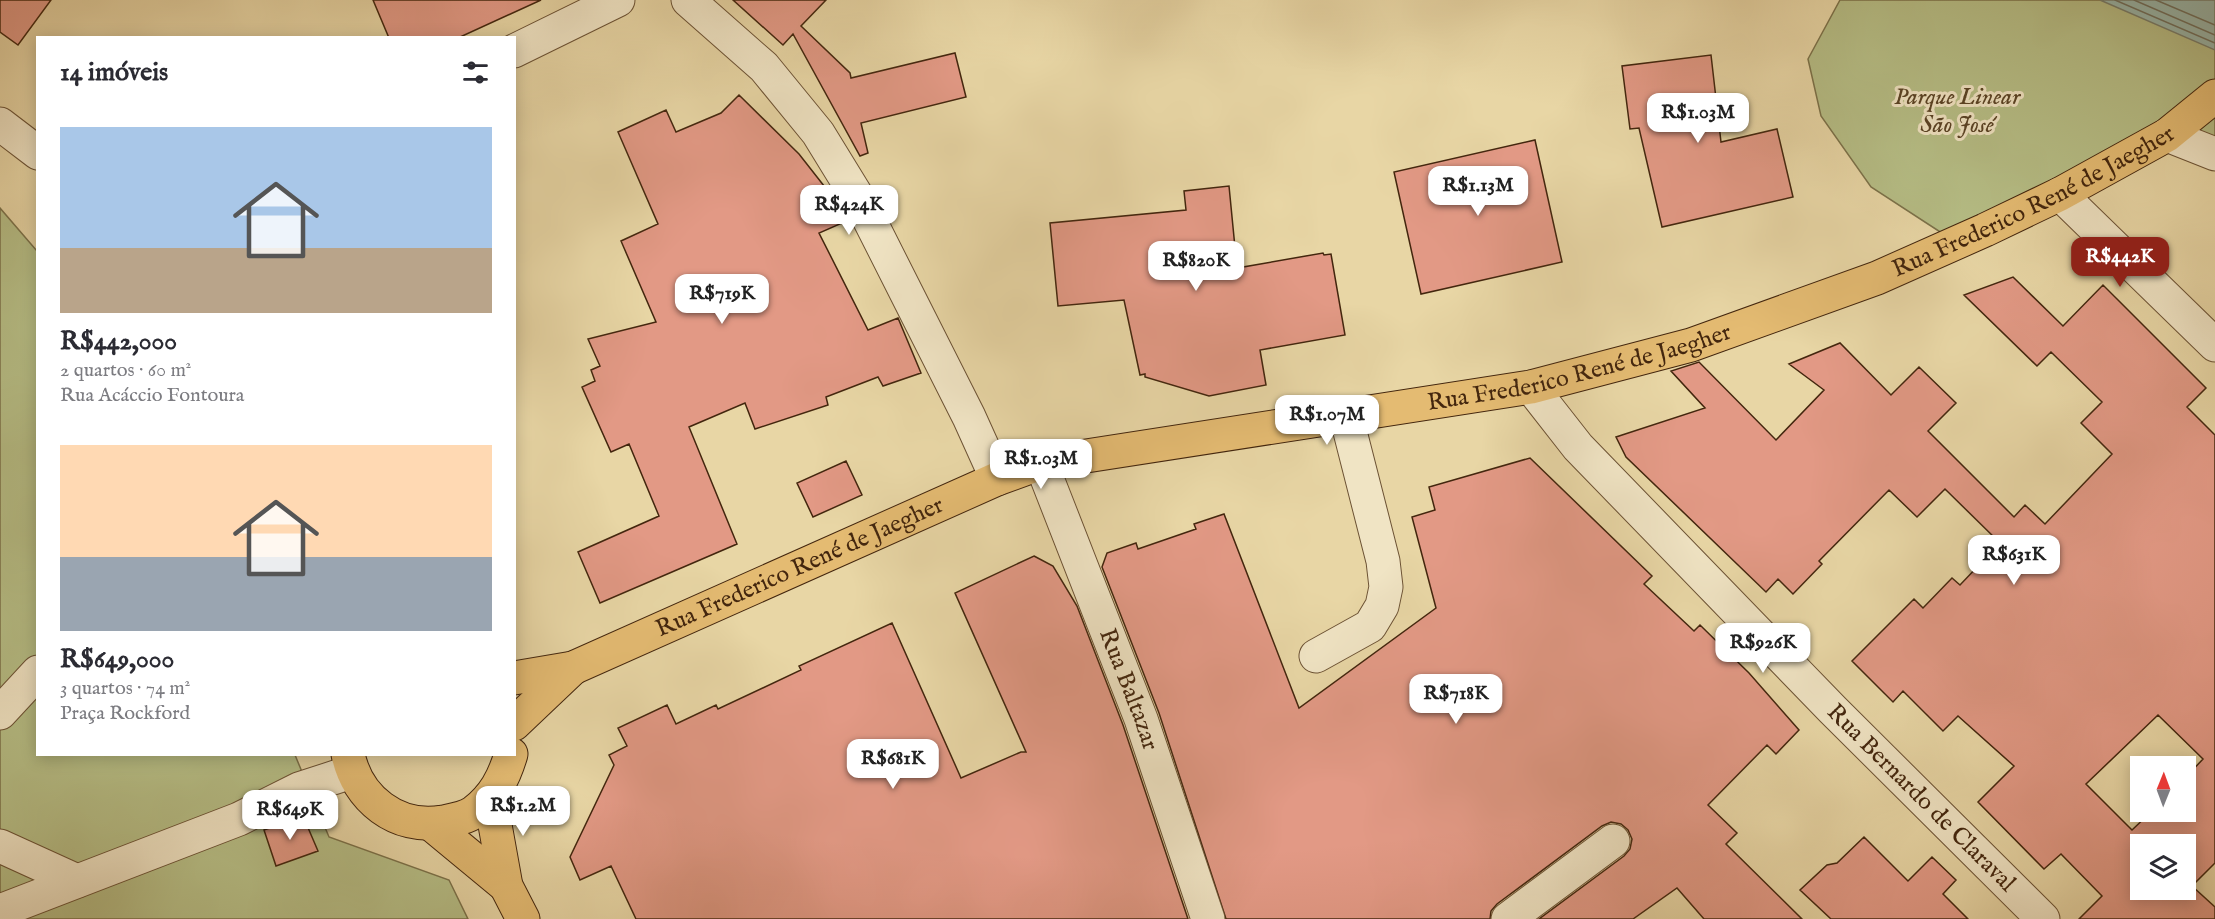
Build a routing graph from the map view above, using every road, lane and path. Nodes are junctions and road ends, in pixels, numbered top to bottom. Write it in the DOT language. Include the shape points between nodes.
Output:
graph roads {
  1 [pos="618,0"];
  2 [pos="688,0"];
  3 [pos="516,50"];
  4 [pos="2215,96"];
  5 [pos="0,124"];
  6 [pos="2167,135"];
  7 [pos="36,151"];
  8 [pos="2215,154"];
  9 [pos="2060,194"];
  10 [pos="2215,345"];
  11 [pos="1531,387"];
  12 [pos="1346,416"];
  13 [pos="1041,463"];
  14 [pos="997,479"];
  15 [pos="1316,656"];
  16 [pos="573,668"];
  17 [pos="36,674"];
  18 [pos="516,678"];
  19 [pos="0,713"];
  20 [pos="516,722"];
  21 [pos="510,756"];
  22 [pos="353,772"];
  23 [pos="490,797"];
  24 [pos="431,824"];
  25 [pos="1613,841"];
  26 [pos="0,846"];
  27 [pos="77,881"];
  28 [pos="506,886"];
  29 [pos="0,911"];
  30 [pos="523,919"];
  31 [pos="1208,919"];
  32 [pos="1508,919"];
  33 [pos="2043,919"];
  1 -- 3 [label="street"];
  2 -- 14 [label="street" via="764,67 818,133 861,203"];
  4 -- 6 [label="main road, Rua Frederico René de Jaegher"];
  5 -- 7 [label="street"];
  6 -- 8 [label="street"];
  6 -- 9 [label="main road, Rua Frederico René de Jaegher"];
  9 -- 10 [label="street"];
  9 -- 11 [label="main road, Rua Frederico René de Jaegher" via="1866,282 1691,345"];
  11 -- 12 [label="main road, Rua Frederico René de Jaegher"];
  11 -- 33 [label="street, Rua Bernardo de Claraval" via="1578,447"];
  12 -- 13 [label="main road, Rua Frederico René de Jaegher"];
  12 -- 15 [label="street" via="1383,561 1386,587 1382,606 1370,626"];
  13 -- 14 [label="main road, Rua Frederico René de Jaegher"];
  13 -- 31 [label="street, Rua Baltazar" via="1141,719"];
  14 -- 16 [label="main road, Rua Frederico René de Jaegher"];
  16 -- 18 [label="main road, Rua Frederico René de Jaegher"];
  16 -- 20 [label="main road, Rua Frederico René de Jaegher"];
  17 -- 19 [label="street"];
  21 -- 23 [label="main road" via="505,776"];
  22 -- 24 [label="main road" via="375,805 392,816"];
  22 -- 27 [label="street" via="299,789 239,819"];
  23 -- 24 [label="main road" via="472,813"];
  23 -- 28 [label="main road"];
  24 -- 28 [label="main road"];
  25 -- 32 [label="street"];
  26 -- 27 [label="street"];
  27 -- 29 [label="street"];
  28 -- 30 [label="main road"];
}
